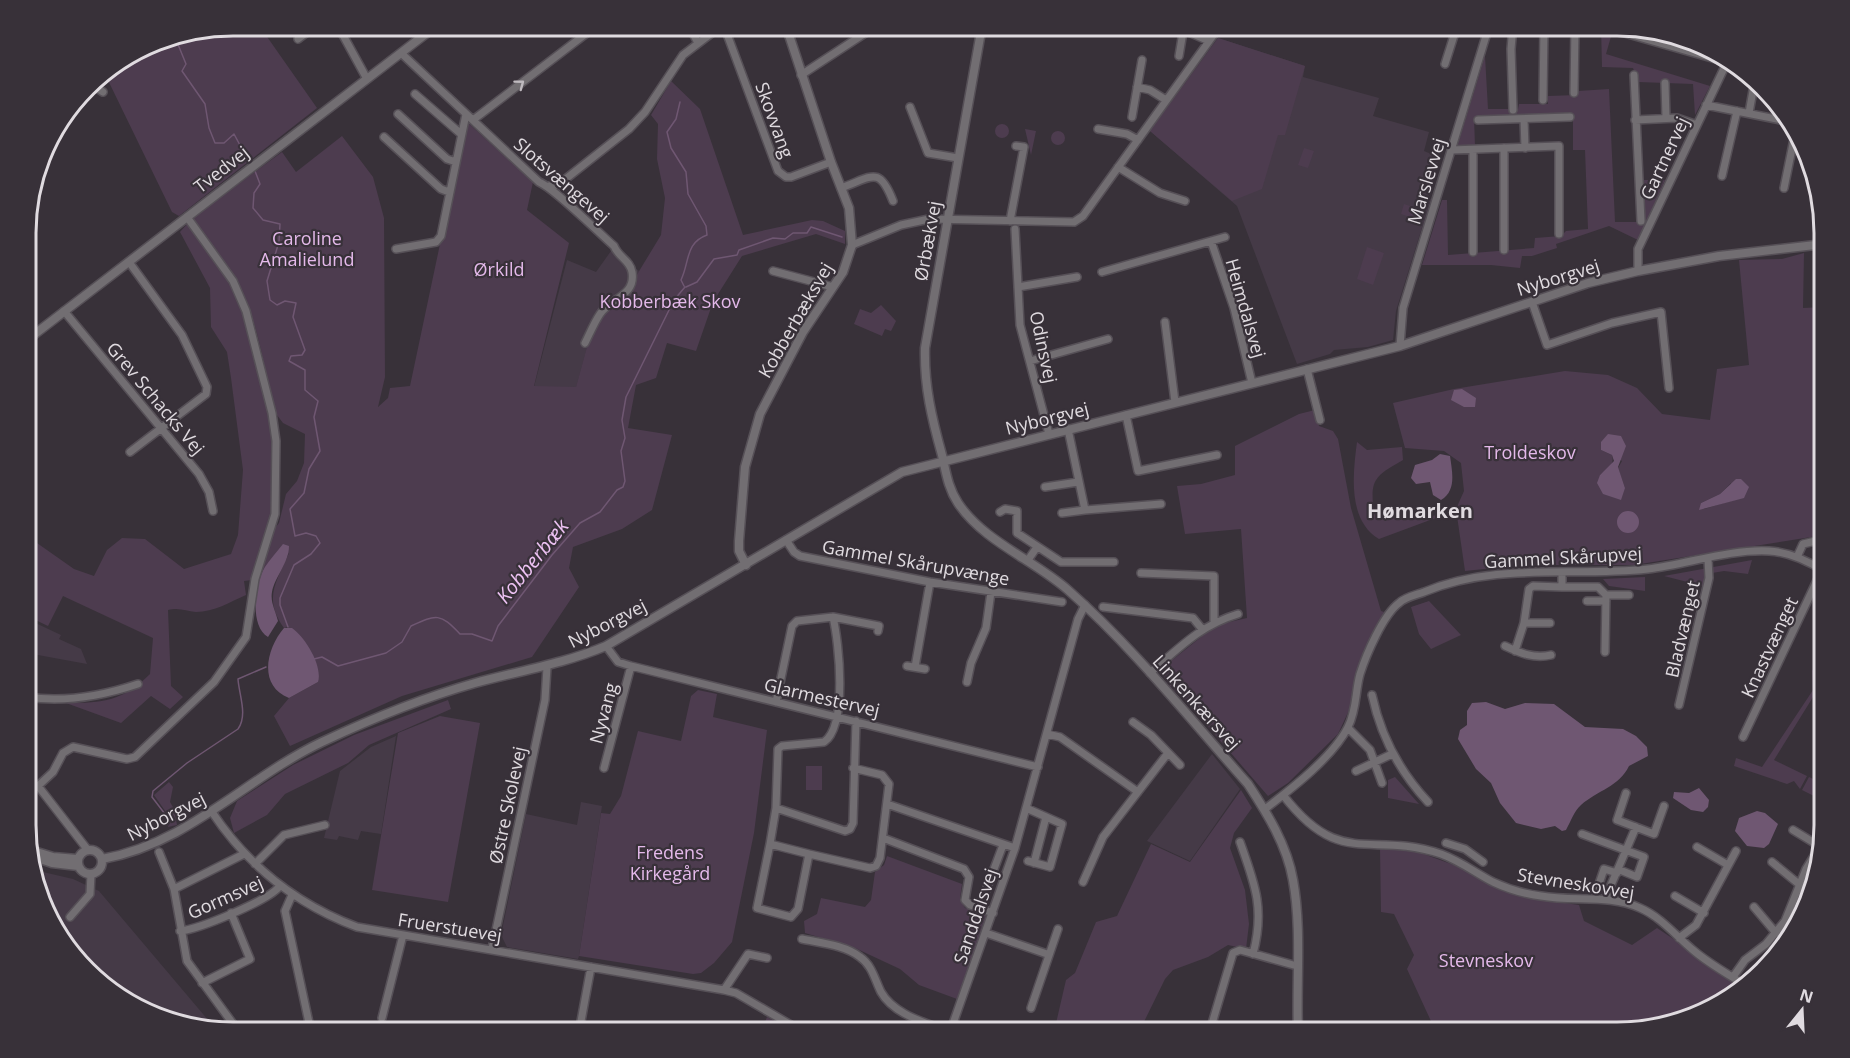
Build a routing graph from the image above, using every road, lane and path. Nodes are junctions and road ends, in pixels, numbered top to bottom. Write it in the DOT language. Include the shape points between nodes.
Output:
graph roads {
  1 [pos="302,36"];
  2 [pos="343,36"];
  3 [pos="423,36"];
  4 [pos="583,36"];
  5 [pos="694,36"];
  6 [pos="705,36"];
  7 [pos="726,36"];
  8 [pos="789,36"];
  9 [pos="861,36"];
  10 [pos="980,36"];
  11 [pos="1183,36"];
  12 [pos="1199,36"];
  13 [pos="1213,36"];
  14 [pos="1454,36"];
  15 [pos="1486,36"];
  16 [pos="1513,36"];
  17 [pos="1544,36"];
  18 [pos="1575,36"];
  19 [pos="298,39"];
  20 [pos="697,41"];
  21 [pos="1209,41"];
  22 [pos="401,53"];
  23 [pos="1179,56"];
  24 [pos="1142,60"];
  25 [pos="1445,64"];
  26 [pos="1724,68"];
  27 [pos="801,75"];
  28 [pos="1634,75"];
  29 [pos="367,79"];
  30 [pos="1665,83"];
  31 [pos="1137,87"];
  32 [pos="99,89"];
  33 [pos="1753,91"];
  34 [pos="103,92"];
  35 [pos="1574,93"];
  36 [pos="414,94"];
  37 [pos="1166,100"];
  38 [pos="1543,100"];
  39 [pos="1706,105"];
  40 [pos="910,107"];
  41 [pos="1513,111"];
  42 [pos="1737,111"];
  43 [pos="1749,113"];
  44 [pos="398,114"];
  45 [pos="466,114"];
  46 [pos="1132,117"];
  47 [pos="1570,117"];
  48 [pos="1666,118"];
  49 [pos="1524,119"];
  50 [pos="1777,119"];
  51 [pos="473,120"];
  52 [pos="1478,120"];
  53 [pos="1635,120"];
  54 [pos="1696,125"];
  55 [pos="1098,129"];
  56 [pos="461,134"];
  57 [pos="384,137"];
  58 [pos="1138,140"];
  59 [pos="1793,144"];
  60 [pos="1016,146"];
  61 [pos="1504,148"];
  62 [pos="1525,148"];
  63 [pos="1451,150"];
  64 [pos="1473,150"];
  65 [pos="958,158"];
  66 [pos="456,162"];
  67 [pos="831,162"];
  68 [pos="1118,167"];
  69 [pos="1722,176"];
  70 [pos="549,186"];
  71 [pos="1784,188"];
  72 [pos="841,189"];
  73 [pos="449,192"];
  74 [pos="893,201"];
  75 [pos="1185,201"];
  76 [pos="187,217"];
  77 [pos="947,220"];
  78 [pos="1010,220"];
  79 [pos="1641,221"];
  80 [pos="1014,229"];
  81 [pos="1559,234"];
  82 [pos="1225,237"];
  83 [pos="1211,241"];
  84 [pos="852,245"];
  85 [pos="1814,245"];
  86 [pos="396,249"];
  87 [pos="1504,250"];
  88 [pos="1473,252"];
  89 [pos="129,262"];
  90 [pos="773,271"];
  91 [pos="1638,271"];
  92 [pos="1102,272"];
  93 [pos="1077,277"];
  94 [pos="833,287"];
  95 [pos="1018,287"];
  96 [pos="1533,302"];
  97 [pos="64,311"];
  98 [pos="1165,322"];
  99 [pos="36,333"];
  100 [pos="1108,339"];
  101 [pos="585,343"];
  102 [pos="1400,346"];
  103 [pos="1030,361"];
  104 [pos="1308,369"];
  105 [pos="1252,383"];
  106 [pos="1669,388"];
  107 [pos="1175,402"];
  108 [pos="1126,415"];
  109 [pos="1320,420"];
  110 [pos="161,428"];
  111 [pos="1068,429"];
  112 [pos="1049,434"];
  113 [pos="130,452"];
  114 [pos="1216,455"];
  115 [pos="944,461"];
  116 [pos="1078,482"];
  117 [pos="1045,487"];
  118 [pos="1161,504"];
  119 [pos="1085,510"];
  120 [pos="213,511"];
  121 [pos="1000,512"];
  122 [pos="1062,513"];
  123 [pos="786,540"];
  124 [pos="1814,541"];
  125 [pos="1037,547"];
  126 [pos="1797,557"];
  127 [pos="1708,559"];
  128 [pos="1028,560"];
  129 [pos="1114,562"];
  130 [pos="746,565"];
  131 [pos="1814,566"];
  132 [pos="1562,572"];
  133 [pos="1142,573"];
  134 [pos="930,582"];
  135 [pos="1562,587"];
  136 [pos="1814,590"];
  137 [pos="991,592"];
  138 [pos="1629,595"];
  139 [pos="1606,598"];
  140 [pos="1587,601"];
  141 [pos="1062,602"];
  142 [pos="1085,605"];
  143 [pos="1103,607"];
  144 [pos="1238,614"];
  145 [pos="833,617"];
  146 [pos="1214,621"];
  147 [pos="1524,623"];
  148 [pos="1550,623"];
  149 [pos="1202,629"];
  150 [pos="878,631"];
  151 [pos="606,646"];
  152 [pos="1505,646"];
  153 [pos="1515,651"];
  154 [pos="1605,652"];
  155 [pos="1551,655"];
  156 [pos="631,666"];
  157 [pos="547,667"];
  158 [pos="924,669"];
  159 [pos="1150,673"];
  160 [pos="967,682"];
  161 [pos="138,684"];
  162 [pos="1372,695"];
  163 [pos="36,698"];
  164 [pos="776,702"];
  165 [pos="1679,705"];
  166 [pos="836,716"];
  167 [pos="856,721"];
  168 [pos="1133,722"];
  169 [pos="1348,728"];
  170 [pos="1047,734"];
  171 [pos="1743,736"];
  172 [pos="1168,753"];
  173 [pos="1392,754"];
  174 [pos="1376,762"];
  175 [pos="1180,765"];
  176 [pos="1038,767"];
  177 [pos="604,768"];
  178 [pos="853,768"];
  179 [pos="1356,771"];
  180 [pos="1382,783"];
  181 [pos="1138,792"];
  182 [pos="1626,793"];
  183 [pos="1283,795"];
  184 [pos="1428,802"];
  185 [pos="887,804"];
  186 [pos="1664,806"];
  187 [pos="776,808"];
  188 [pos="1026,808"];
  189 [pos="1265,809"];
  190 [pos="212,812"];
  191 [pos="1046,817"];
  192 [pos="326,825"];
  193 [pos="1636,827"];
  194 [pos="1793,830"];
  195 [pos="1582,834"];
  196 [pos="883,838"];
  197 [pos="1240,842"];
  198 [pos="1813,842"];
  199 [pos="1446,843"];
  200 [pos="770,844"];
  201 [pos="1003,844"];
  202 [pos="1697,847"];
  203 [pos="1015,848"];
  204 [pos="87,849"];
  205 [pos="1465,849"];
  206 [pos="1627,851"];
  207 [pos="1736,851"];
  208 [pos="38,852"];
  209 [pos="159,852"];
  210 [pos="244,854"];
  211 [pos="809,854"];
  212 [pos="40,859"];
  213 [pos="102,859"];
  214 [pos="78,862"];
  215 [pos="1459,862"];
  216 [pos="1483,862"];
  217 [pos="1772,862"];
  218 [pos="255,864"];
  219 [pos="1728,865"];
  220 [pos="1809,869"];
  221 [pos="1618,872"];
  222 [pos="91,874"];
  223 [pos="1083,882"];
  224 [pos="1800,885"];
  225 [pos="279,887"];
  226 [pos="1598,887"];
  227 [pos="174,889"];
  228 [pos="292,895"];
  229 [pos="1676,896"];
  230 [pos="1605,899"];
  231 [pos="1754,907"];
  232 [pos="979,909"];
  233 [pos="231,912"];
  234 [pos="993,913"];
  235 [pos="1704,913"];
  236 [pos="70,917"];
  237 [pos="1058,929"];
  238 [pos="180,931"];
  239 [pos="986,933"];
  240 [pos="1776,933"];
  241 [pos="403,935"];
  242 [pos="1679,938"];
  243 [pos="802,939"];
  244 [pos="492,949"];
  245 [pos="1047,954"];
  246 [pos="1253,954"];
  247 [pos="767,958"];
  248 [pos="1297,966"];
  249 [pos="591,967"];
  250 [pos="1733,977"];
  251 [pos="1738,980"];
  252 [pos="202,983"];
  253 [pos="724,990"];
  254 [pos="1031,1008"];
  255 [pos="382,1018"];
  256 [pos="231,1022"];
  257 [pos="309,1022"];
  258 [pos="581,1022"];
  259 [pos="786,1022"];
  260 [pos="924,1022"];
  261 [pos="953,1022"];
  262 [pos="1212,1022"];
  263 [pos="1298,1022"];
  1 -- 19 [label="street"];
  2 -- 29 [label="street"];
  3 -- 22 [label="street, Tvedvej"];
  51 -- 4 [label="street, one-way"];
  5 -- 20 [label="street"];
  6 -- 20 [label="street"];
  7 -- 67 [label="street, Skovvang" via="778,171 791,177"];
  8 -- 27 [label="street, Kobberbæksvej"];
  9 -- 27 [label="street"];
  10 -- 65 [label="street, Ørbækvej"];
  11 -- 23 [label="street"];
  12 -- 21 [label="street"];
  13 -- 21 [label="street"];
  14 -- 25 [label="street"];
  15 -- 63 [label="street, Marslevvej"];
  16 -- 41 [label="street"];
  17 -- 38 [label="street"];
  18 -- 35 [label="street"];
  20 -- 70 [label="street" via="629,129 558,185"];
  21 -- 37 [label="street"];
  22 -- 29 [label="street, Tvedvej"];
  22 -- 45 [label="street, Slotsvængevej"];
  24 -- 31 [label="street"];
  26 -- 39 [label="street, Gartnervej"];
  27 -- 67 [label="street, Kobberbæksvej"];
  28 -- 53 [label="street"];
  29 -- 76 [label="street, Tvedvej"];
  30 -- 48 [label="street"];
  31 -- 37 [label="street"];
  31 -- 46 [label="street"];
  32 -- 34 [label="street"];
  33 -- 43 [label="street"];
  36 -- 56 [label="street"];
  37 -- 58 [label="street"];
  39 -- 42 [label="street"];
  39 -- 54 [label="street, Gartnervej"];
  40 -- 65 [label="street" via="928,153"];
  42 -- 43 [label="street"];
  42 -- 69 [label="street"];
  43 -- 50 [label="street"];
  44 -- 66 [label="street" via="447,159"];
  45 -- 51 [label="street, Slotsvængevej"];
  45 -- 56 [label="street"];
  47 -- 49 [label="street"];
  48 -- 53 [label="street"];
  48 -- 54 [label="street"];
  49 -- 52 [label="street"];
  49 -- 62 [label="street"];
  51 -- 70 [label="street, Slotsvængevej" via="539,182"];
  53 -- 79 [label="street"];
  54 -- 91 [label="street, Gartnervej" via="1638,249"];
  55 -- 58 [label="street"];
  56 -- 66 [label="street"];
  57 -- 73 [label="street"];
  58 -- 68 [label="street"];
  59 -- 71 [label="street"];
  60 -- 78 [label="street" via="1024,147"];
  61 -- 62 [label="street"];
  61 -- 64 [label="street"];
  61 -- 87 [label="street"];
  62 -- 81 [label="street" via="1559,146"];
  63 -- 64 [label="street"];
  63 -- 102 [label="street, Marslevvej" via="1404,308"];
  64 -- 88 [label="street"];
  65 -- 77 [label="street, Ørbækvej"];
  66 -- 73 [label="street"];
  67 -- 72 [label="street, Kobberbæksvej"];
  68 -- 75 [label="street" via="1151,189"];
  68 -- 78 [label="street" via="1083,216 1074,222"];
  70 -- 101 [label="street, Slotsvængevej" via="614,246 633,274 626,293 601,311"];
  72 -- 74 [label="street" via="874,176 885,182"];
  72 -- 84 [label="street, Kobberbæksvej" via="849,208"];
  73 -- 86 [label="street" via="441,236 436,242"];
  76 -- 89 [label="street, Tvedvej"];
  76 -- 204 [label="street" via="239,293 272,413 276,441 275,514 252,590 249,628 242,645 214,682 142,752 127,759 73,747 63,753 53,772 38,786"];
  77 -- 78 [label="street"];
  77 -- 84 [label="street" via="909,223"];
  77 -- 115 [label="street, Ørbækvej" via="924,375"];
  80 -- 95 [label="street, Odinsvej"];
  82 -- 83 [label="street, Heimdalsvej"];
  83 -- 92 [label="street, Heimdalsvej"];
  83 -- 105 [label="street, Heimdalsvej" via="1234,308"];
  84 -- 94 [label="street, Kobberbæksvej"];
  85 -- 91 [label="street, Nyborgvej" via="1719,256"];
  89 -- 97 [label="street, Tvedvej"];
  89 -- 110 [label="street" via="182,335 207,387 206,394"];
  90 -- 94 [label="street"];
  91 -- 96 [label="street, Nyborgvej"];
  93 -- 95 [label="street"];
  94 -- 130 [label="street, Kobberbæksvej" via="803,332 751,440 739,541"];
  95 -- 103 [label="street, Odinsvej" via="1020,325"];
  96 -- 102 [label="street, Nyborgvej"];
  96 -- 106 [label="street" via="1547,345 1612,323 1661,312"];
  97 -- 99 [label="street, Tvedvej"];
  97 -- 110 [label="street, Grev Schacks Vej"];
  98 -- 107 [label="street"];
  100 -- 103 [label="street"];
  102 -- 104 [label="street, Nyborgvej"];
  103 -- 112 [label="street, Odinsvej"];
  104 -- 105 [label="street, Nyborgvej"];
  104 -- 109 [label="street"];
  105 -- 107 [label="street, Nyborgvej"];
  107 -- 108 [label="street, Nyborgvej"];
  108 -- 111 [label="street, Nyborgvej"];
  108 -- 114 [label="street" via="1138,471"];
  110 -- 113 [label="street"];
  110 -- 120 [label="street, Grev Schacks Vej" via="199,474"];
  111 -- 112 [label="street, Nyborgvej"];
  111 -- 116 [label="street"];
  112 -- 115 [label="street, Nyborgvej"];
  115 -- 123 [label="street, Nyborgvej" via="891,477"];
  115 -- 128 [label="street, Linkenkærsvej" via="949,485 964,512"];
  116 -- 117 [label="street"];
  116 -- 119 [label="street"];
  118 -- 119 [label="street"];
  119 -- 122 [label="street"];
  121 -- 125 [label="street" via="1017,511 1017,533"];
  123 -- 130 [label="street, Nyborgvej"];
  123 -- 134 [label="street, Gammel Skårupvænge" via="801,556"];
  124 -- 126 [label="street" via="1803,544"];
  125 -- 128 [label="street"];
  125 -- 129 [label="street" via="1061,562"];
  126 -- 127 [label="street, Gammel Skårupvej" via="1771,551"];
  126 -- 131 [label="street, Gammel Skårupvej"];
  127 -- 132 [label="street, Gammel Skårupvej" via="1648,569"];
  127 -- 165 [label="street, Bladvænget" via="1709,579"];
  128 -- 142 [label="street, Linkenkærsvej"];
  130 -- 151 [label="street, Nyborgvej"];
  132 -- 135 [label="street"];
  132 -- 169 [label="street, Gammel Skårupvej" via="1525,571 1459,578 1400,602 1387,615 1360,673 1355,710"];
  133 -- 146 [label="street" via="1214,576"];
  134 -- 137 [label="street, Gammel Skårupvænge"];
  134 -- 158 [label="street" via="911,666"];
  135 -- 139 [label="street" via="1598,587"];
  135 -- 147 [label="street" via="1529,589"];
  136 -- 171 [label="street, Knastvænget"];
  137 -- 141 [label="street, Gammel Skårupvænge" via="1048,596"];
  137 -- 160 [label="street" via="986,628 970,663"];
  138 -- 139 [label="street"];
  139 -- 140 [label="street"];
  139 -- 154 [label="street"];
  142 -- 159 [label="street, Linkenkærsvej"];
  142 -- 170 [label="street, Sanddalsvej"];
  143 -- 149 [label="street" via="1193,618"];
  144 -- 146 [label="street"];
  145 -- 150 [label="street" via="879,626"];
  145 -- 164 [label="street" via="797,621 792,626"];
  145 -- 166 [label="street" via="840,702"];
  146 -- 149 [label="street"];
  147 -- 148 [label="street"];
  147 -- 153 [label="street"];
  149 -- 159 [label="street"];
  151 -- 156 [label="street, Glarmestervej" via="618,662"];
  151 -- 157 [label="street, Nyborgvej"];
  152 -- 153 [label="street"];
  153 -- 155 [label="street" via="1541,657"];
  156 -- 164 [label="street, Glarmestervej"];
  156 -- 177 [label="street, Nyvang"];
  157 -- 190 [label="street, Nyborgvej" via="478,682 390,712 292,757"];
  157 -- 244 [label="street, Østre Skolevej" via="545,700"];
  159 -- 189 [label="street, Linkenkærsvej" via="1248,784"];
  161 -- 163 [label="street" via="102,696"];
  162 -- 173 [label="street"];
  164 -- 166 [label="street, Glarmestervej"];
  166 -- 167 [label="street, Glarmestervej"];
  166 -- 187 [label="street" via="830,738 824,742 778,749"];
  167 -- 176 [label="street, Glarmestervej"];
  167 -- 178 [label="street"];
  168 -- 172 [label="street"];
  169 -- 174 [label="street"];
  169 -- 183 [label="street, Gammel Skårupvej" via="1336,745"];
  170 -- 176 [label="street, Sanddalsvej"];
  170 -- 181 [label="street" via="1060,737"];
  172 -- 175 [label="street"];
  172 -- 181 [label="street"];
  173 -- 174 [label="street"];
  173 -- 184 [label="street"];
  174 -- 179 [label="street"];
  174 -- 180 [label="street"];
  176 -- 188 [label="street, Sanddalsvej"];
  178 -- 185 [label="street" via="887,778"];
  178 -- 187 [label="street" via="850,829 844,831"];
  181 -- 223 [label="street" via="1103,837"];
  182 -- 193 [label="street" via="1617,820"];
  183 -- 189 [label="street, Gammel Skårupvej"];
  183 -- 215 [label="street, Stevneskovvej" via="1312,827 1327,837 1345,843 1427,850"];
  185 -- 196 [label="street"];
  185 -- 201 [label="street"];
  186 -- 193 [label="street" via="1654,834"];
  187 -- 200 [label="street"];
  188 -- 191 [label="street"];
  188 -- 203 [label="street, Sanddalsvej"];
  189 -- 248 [label="street, Linkenkærsvej" via="1293,878"];
  190 -- 210 [label="street, Fruerstuevej"];
  190 -- 213 [label="street, Nyborgvej" via="154,844"];
  191 -- 191 [label="street" via="1030,862 1050,867 1062,824"];
  192 -- 218 [label="street" via="284,835"];
  193 -- 206 [label="street"];
  194 -- 198 [label="street"];
  195 -- 206 [label="street"];
  196 -- 211 [label="street" via="880,858 870,868"];
  196 -- 232 [label="street" via="964,869 969,877 965,900"];
  197 -- 246 [label="street" via="1258,893 1259,923"];
  199 -- 205 [label="street"];
  200 -- 211 [label="street"];
  200 -- 211 [label="street" via="757,908 791,917 798,909"];
  201 -- 203 [label="street"];
  201 -- 232 [label="street"];
  202 -- 219 [label="street"];
  203 -- 234 [label="street, Sanddalsvej"];
  204 -- 213 [label="street" via="97,851"];
  204 -- 214 [label="street"];
  205 -- 215 [label="street"];
  205 -- 216 [label="street"];
  206 -- 221 [label="street"];
  206 -- 221 [label="street" via="1644,857 1637,877"];
  207 -- 219 [label="street"];
  208 -- 214 [label="street"];
  209 -- 227 [label="street"];
  210 -- 218 [label="street, Fruerstuevej"];
  210 -- 227 [label="street"];
  212 -- 214 [label="street" via="52,863"];
  213 -- 222 [label="street" via="100,869"];
  214 -- 222 [label="street" via="81,871"];
  215 -- 230 [label="street, Stevneskovvej" via="1494,883 1521,892 1568,899"];
  217 -- 224 [label="street"];
  218 -- 225 [label="street, Fruerstuevej"];
  219 -- 235 [label="street"];
  220 -- 224 [label="street"];
  221 -- 226 [label="street" via="1604,869"];
  221 -- 230 [label="street"];
  222 -- 236 [label="street" via="90,894"];
  224 -- 240 [label="street" via="1794,905"];
  225 -- 228 [label="street, Fruerstuevej"];
  225 -- 233 [label="street, Gormsvej"];
  227 -- 238 [label="street"];
  228 -- 241 [label="street, Fruerstuevej" via="357,927"];
  228 -- 257 [label="street" via="285,911"];
  229 -- 235 [label="street"];
  230 -- 242 [label="street, Stevneskovvej" via="1640,908"];
  231 -- 240 [label="street"];
  232 -- 234 [label="street"];
  233 -- 238 [label="street, Gormsvej"];
  233 -- 252 [label="street" via="250,959"];
  234 -- 239 [label="street, Sanddalsvej"];
  235 -- 242 [label="street"];
  237 -- 245 [label="street"];
  238 -- 252 [label="street" via="187,961"];
  239 -- 245 [label="street"];
  239 -- 261 [label="street, Sanddalsvej"];
  240 -- 250 [label="street" via="1745,960"];
  241 -- 244 [label="street, Fruerstuevej"];
  241 -- 255 [label="street"];
  242 -- 250 [label="street, Stevneskovvej"];
  243 -- 260 [label="street" via="862,957 882,994 907,1015"];
  244 -- 249 [label="street, Fruerstuevej"];
  245 -- 254 [label="street"];
  246 -- 248 [label="street"];
  246 -- 262 [label="street" via="1240,950 1233,953"];
  247 -- 253 [label="street" via="748,954"];
  248 -- 263 [label="street, Linkenkærsvej"];
  249 -- 253 [label="street, Fruerstuevej"];
  249 -- 258 [label="street"];
  250 -- 251 [label="street, Stevneskovvej"];
  252 -- 256 [label="street"];
  253 -- 259 [label="street, Fruerstuevej"];
}
